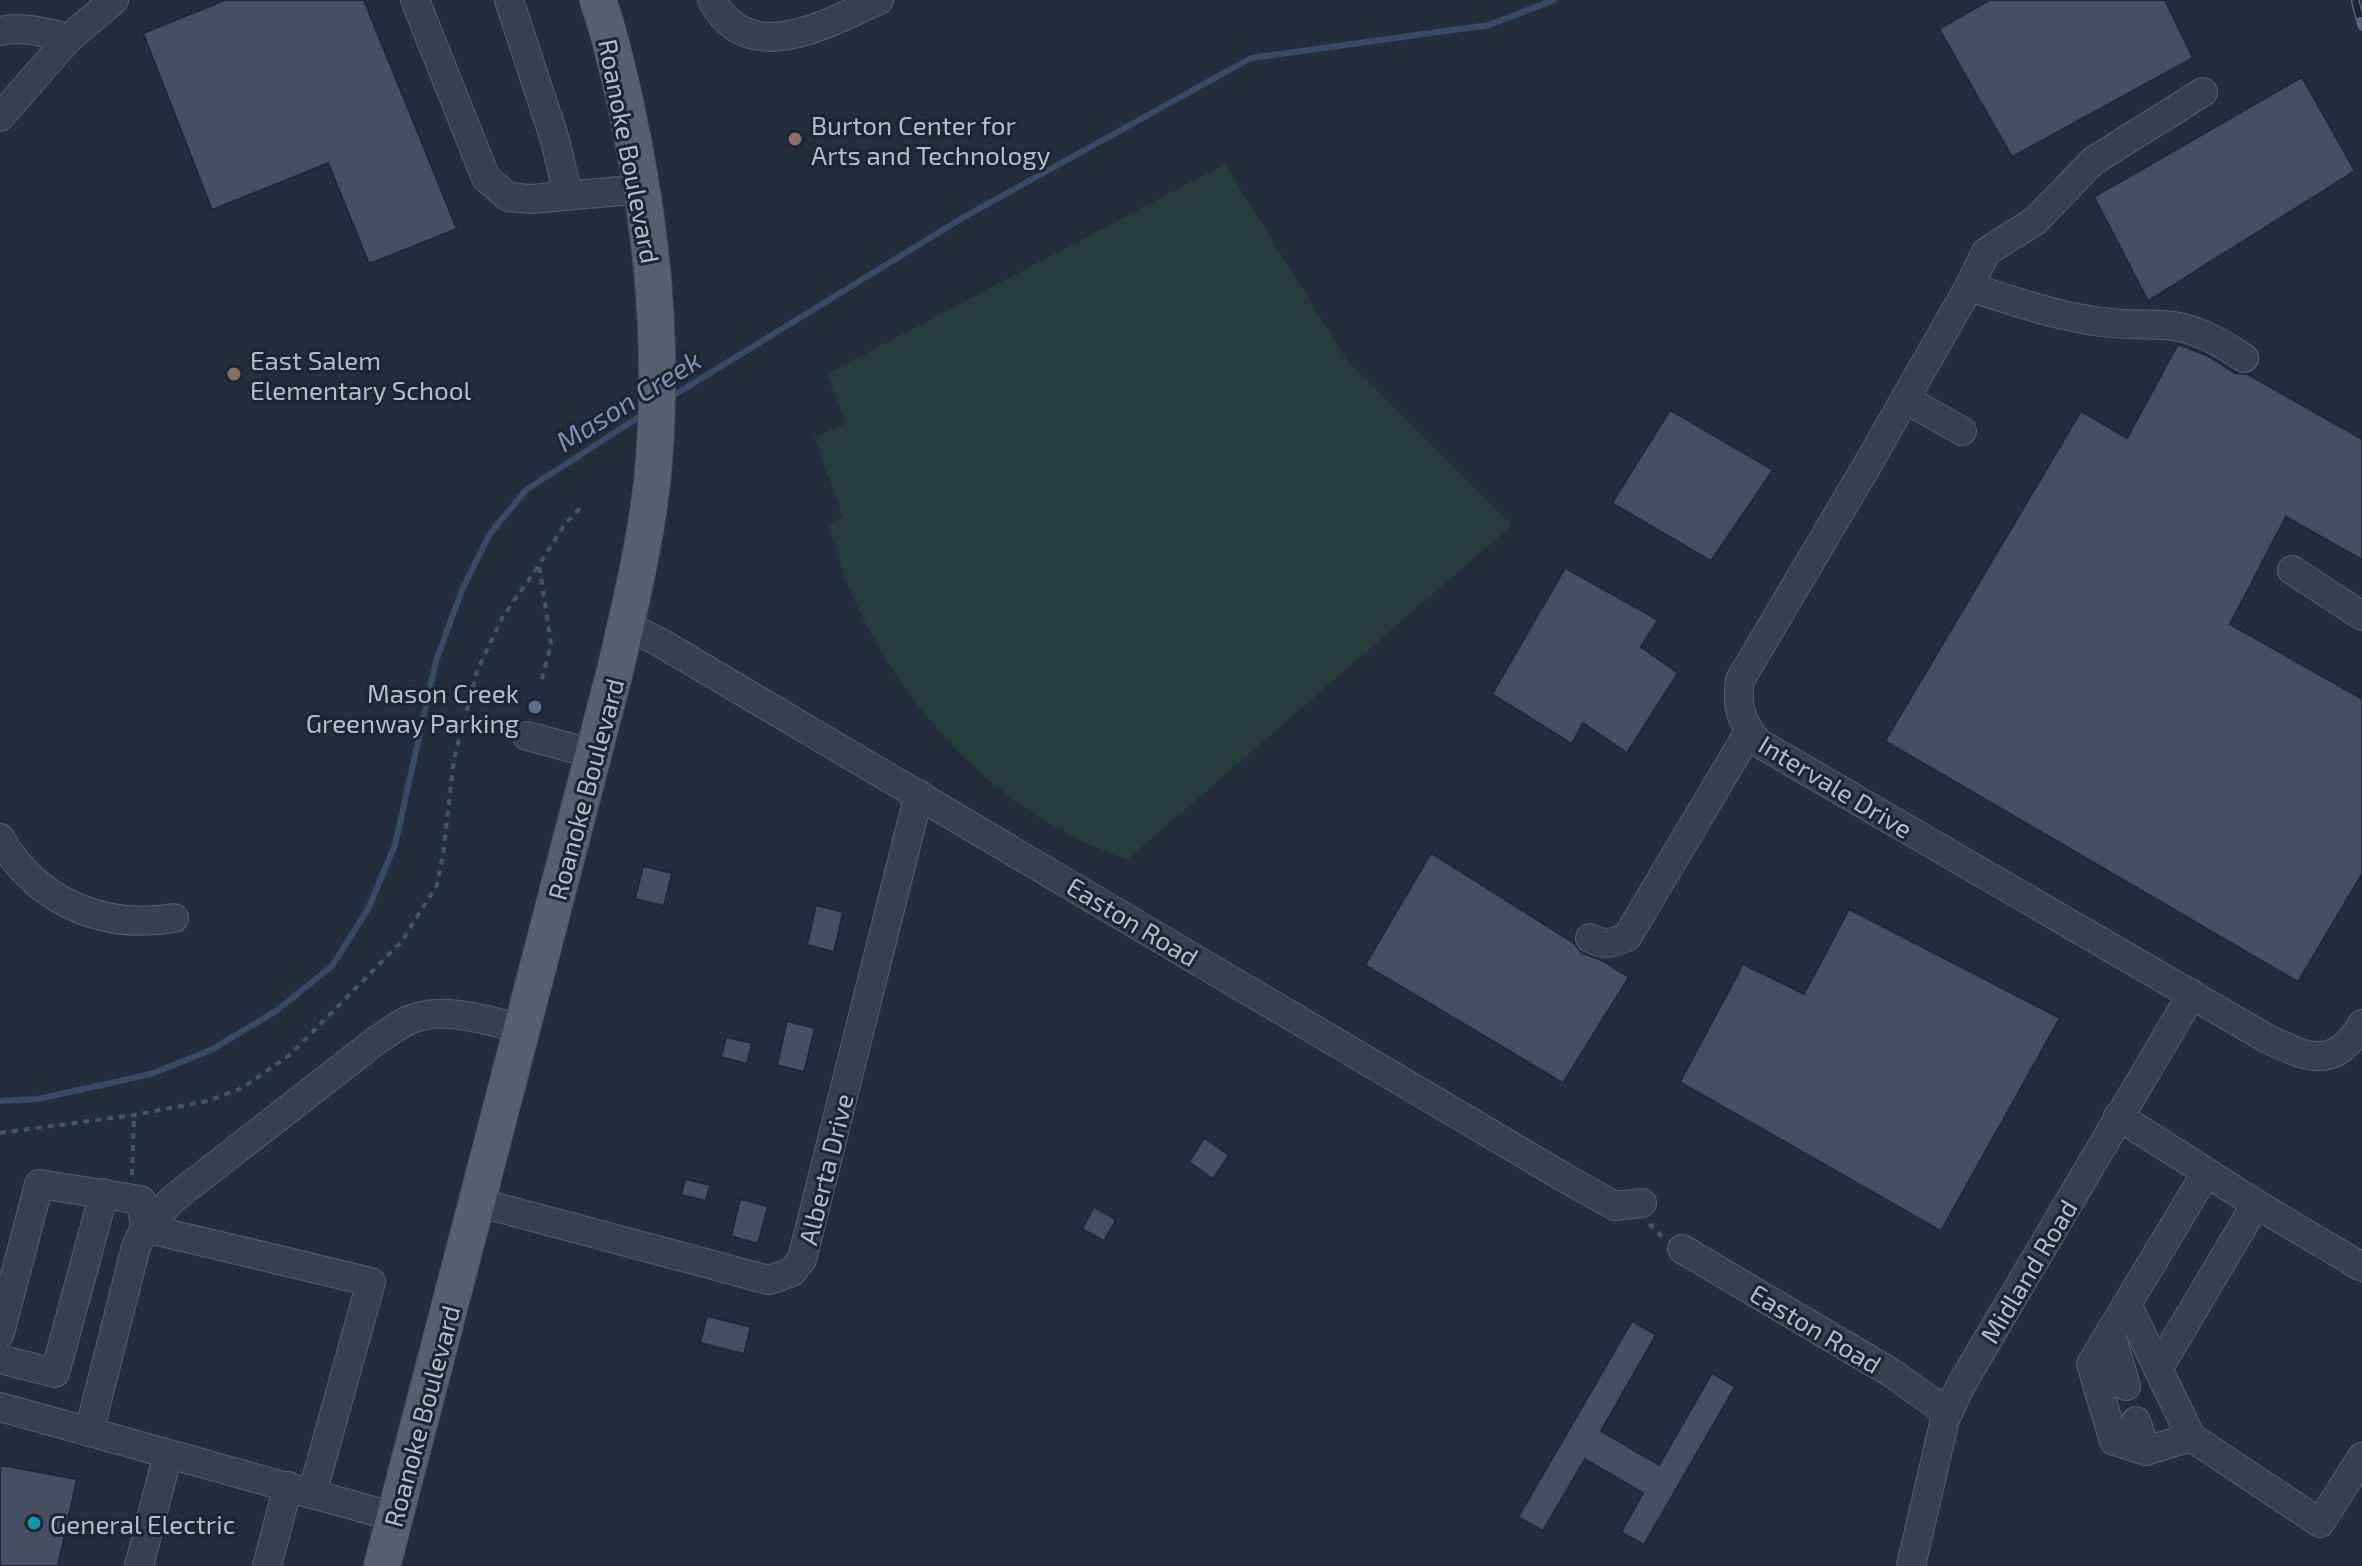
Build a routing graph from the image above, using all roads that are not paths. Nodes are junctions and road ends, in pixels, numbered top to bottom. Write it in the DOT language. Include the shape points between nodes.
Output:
graph roads {
  1 [pos="114,0"];
  2 [pos="415,0"];
  3 [pos="509,0"];
  4 [pos="598,0"];
  5 [pos="712,0"];
  6 [pos="879,0"];
  7 [pos="0,31"];
  8 [pos="69,38"];
  9 [pos="2203,92"];
  10 [pos="0,117"];
  11 [pos="642,189"];
  12 [pos="568,195"];
  13 [pos="1969,287"];
  14 [pos="2244,358"];
  15 [pos="1905,399"];
  16 [pos="1962,431"];
  17 [pos="2292,570"];
  18 [pos="2362,616"];
  19 [pos="626,625"];
  20 [pos="1749,732"];
  21 [pos="527,736"];
  22 [pos="594,754"];
  23 [pos="919,794"];
  24 [pos="0,838"];
  25 [pos="174,918"];
  26 [pos="1590,938"];
  27 [pos="2192,994"];
  28 [pos="2362,1024"];
  29 [pos="522,1029"];
  30 [pos="2118,1116"];
  31 [pos="2206,1173"];
  32 [pos="104,1193"];
  33 [pos="477,1202"];
  34 [pos="1642,1203"];
  35 [pos="2256,1204"];
  36 [pos="145,1228"];
  37 [pos="1682,1249"];
  38 [pos="2362,1267"];
  39 [pos="2128,1306"];
  40 [pos="0,1333"];
  41 [pos="2111,1335"];
  42 [pos="0,1359"];
  43 [pos="2158,1369"];
  44 [pos="55,1373"];
  45 [pos="100,1384"];
  46 [pos="2126,1386"];
  47 [pos="0,1407"];
  48 [pos="1948,1413"];
  49 [pos="2136,1421"];
  50 [pos="89,1432"];
  51 [pos="2191,1437"];
  52 [pos="2146,1451"];
  53 [pos="168,1454"];
  54 [pos="2362,1457"];
  55 [pos="300,1490"];
  56 [pos="395,1517"];
  57 [pos="139,1566"];
  58 [pos="267,1566"];
  59 [pos="382,1566"];
  60 [pos="1911,1566"];
  1 -- 8 [label="street"];
  2 -- 12 [label="street" via="486,178 508,197"];
  3 -- 12 [label="street"];
  4 -- 11 [label="main road, Roanoke Boulevard"];
  5 -- 6 [label="street" via="739,28 769,38 793,36"];
  7 -- 8 [label="street"];
  8 -- 10 [label="street"];
  9 -- 13 [label="street, Intervale Drive" via="2093,161 2035,221 1986,252"];
  11 -- 12 [label="street"];
  11 -- 19 [label="main road, Roanoke Boulevard" via="653,262 657,417 643,543"];
  13 -- 14 [label="street" via="2057,314 2192,330"];
  13 -- 15 [label="street, Intervale Drive"];
  15 -- 16 [label="street"];
  15 -- 20 [label="street, Intervale Drive" via="1740,680 1739,711"];
  17 -- 18 [label="street"];
  19 -- 22 [label="main road, Roanoke Boulevard"];
  19 -- 23 [label="street, Easton Road"];
  20 -- 26 [label="street" via="1627,937 1615,943"];
  20 -- 27 [label="street, Intervale Drive" via="1759,743"];
  21 -- 22 [label="street"];
  22 -- 29 [label="main road, Roanoke Boulevard"];
  23 -- 33 [label="street, Alberta Drive" via="802,1259 792,1272 769,1280"];
  23 -- 34 [label="street, Easton Road" via="1602,1199 1615,1206"];
  24 -- 25 [label="street" via="29,877 75,909 130,922"];
  27 -- 28 [label="street, Intervale Drive" via="2300,1055 2341,1050"];
  27 -- 30 [label="street, Midland Road"];
  29 -- 33 [label="main road, Roanoke Boulevard"];
  29 -- 36 [label="street" via="437,1014 410,1020 173,1199"];
  30 -- 31 [label="street"];
  30 -- 48 [label="street, Midland Road"];
  31 -- 35 [label="street"];
  31 -- 39 [label="street"];
  32 -- 36 [label="street" via="141,1200"];
  32 -- 40 [label="street" via="39,1184"];
  32 -- 44 [label="street"];
  33 -- 56 [label="main road, Roanoke Boulevard"];
  35 -- 38 [label="street"];
  35 -- 43 [label="street"];
  36 -- 45 [label="street"];
  36 -- 55 [label="street" via="371,1282"];
  37 -- 48 [label="street, Easton Road" via="1890,1372"];
  39 -- 41 [label="street"];
  39 -- 43 [label="street"];
  41 -- 46 [label="street"];
  41 -- 52 [label="street" via="2091,1364 2114,1441"];
  42 -- 44 [label="street"];
  43 -- 51 [label="street"];
  44 -- 45 [label="street"];
  45 -- 50 [label="street"];
  47 -- 50 [label="street"];
  48 -- 60 [label="street, Midland Road"];
  49 -- 52 [label="street"];
  50 -- 53 [label="street"];
  51 -- 52 [label="street"];
  51 -- 54 [label="street" via="2320,1523"];
  53 -- 55 [label="street"];
  53 -- 57 [label="street"];
  55 -- 56 [label="street"];
  55 -- 58 [label="street"];
  56 -- 59 [label="main road, Roanoke Boulevard"];
}
